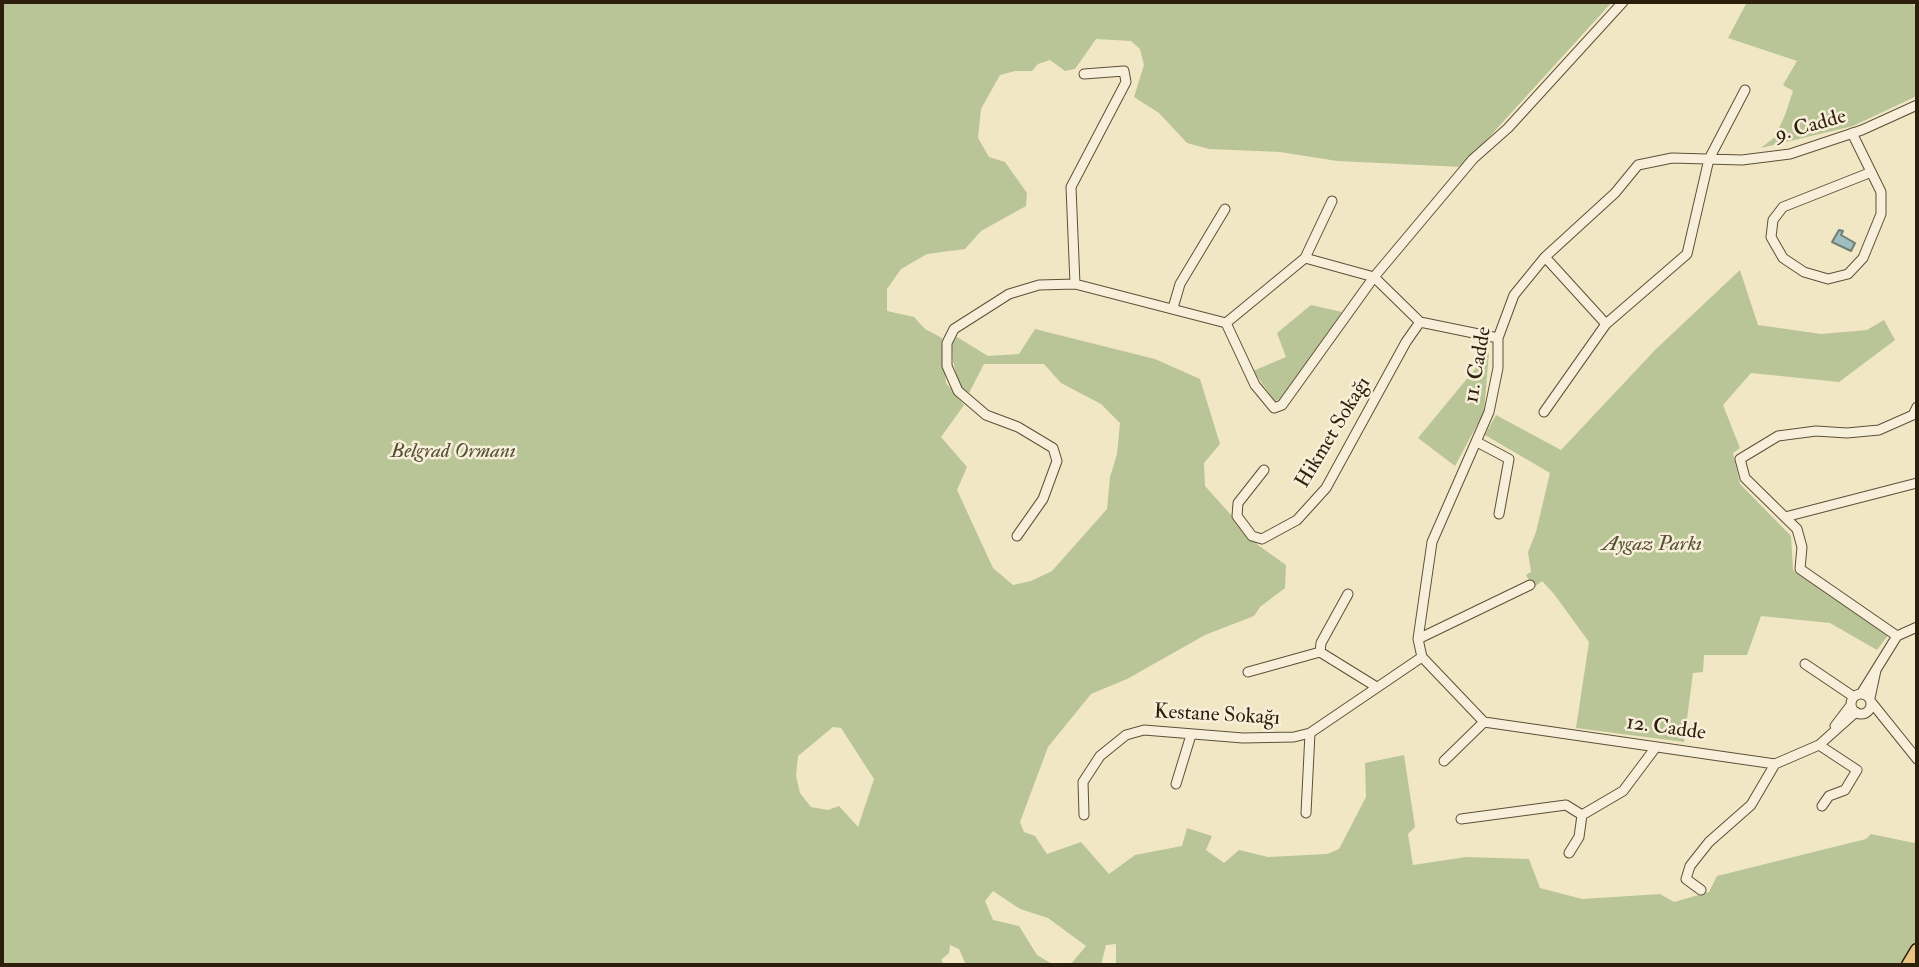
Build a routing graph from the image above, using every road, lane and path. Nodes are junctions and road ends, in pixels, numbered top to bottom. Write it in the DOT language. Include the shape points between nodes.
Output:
graph roads {
  1 [pos="1623,2"];
  2 [pos="1084,74"];
  3 [pos="1745,90"];
  4 [pos="1917,105"];
  5 [pos="1852,133"];
  6 [pos="1709,159"];
  7 [pos="1869,173"];
  8 [pos="1332,201"];
  9 [pos="1225,209"];
  10 [pos="1545,257"];
  11 [pos="1305,258"];
  12 [pos="1374,277"];
  13 [pos="1075,284"];
  14 [pos="1172,308"];
  15 [pos="1420,322"];
  16 [pos="1226,323"];
  17 [pos="1606,324"];
  18 [pos="1498,338"];
  19 [pos="1544,412"];
  20 [pos="1916,414"];
  21 [pos="1477,442"];
  22 [pos="1264,470"];
  23 [pos="1917,482"];
  24 [pos="1499,514"];
  25 [pos="1785,517"];
  26 [pos="1017,536"];
  27 [pos="1530,585"];
  28 [pos="1348,594"];
  29 [pos="1917,627"];
  30 [pos="1897,636"];
  31 [pos="1418,639"];
  32 [pos="1320,652"];
  33 [pos="1422,657"];
  34 [pos="1805,664"];
  35 [pos="1248,672"];
  36 [pos="1375,686"];
  37 [pos="1861,703"];
  38 [pos="1484,722"];
  39 [pos="1310,733"];
  40 [pos="1191,735"];
  41 [pos="1819,745"];
  42 [pos="1656,747"];
  43 [pos="1917,758"];
  44 [pos="1444,761"];
  45 [pos="1775,764"];
  46 [pos="1176,784"];
  47 [pos="1822,806"];
  48 [pos="1306,813"];
  49 [pos="1083,815"];
  50 [pos="1582,815"];
  51 [pos="1461,819"];
  52 [pos="1569,853"];
  53 [pos="1701,890"];
  54 [pos="1917,950"];
  55 [pos="1908,965"];
  1 -- 12 [label="street" via="1508,128 1473,159"];
  2 -- 13 [label="street" via="1124,71 1126,82 1071,187"];
  3 -- 6 [label="street"];
  4 -- 5 [label="street, 9. Cadde"];
  5 -- 6 [label="street, 9. Cadde" via="1790,153"];
  5 -- 7 [label="street"];
  6 -- 10 [label="street, 11. Cadde" via="1672,158 1638,165 1615,193"];
  6 -- 17 [label="street" via="1687,254"];
  7 -- 7 [label="street" via="1783,207 1773,220 1771,236 1783,258 1804,272 1828,279 1848,274 1863,258 1881,214 1881,192"];
  8 -- 11 [label="street"];
  9 -- 14 [label="street" via="1180,284"];
  10 -- 17 [label="street"];
  10 -- 18 [label="street, 11. Cadde" via="1514,295"];
  11 -- 12 [label="street"];
  11 -- 16 [label="street"];
  12 -- 15 [label="street"];
  12 -- 16 [label="street" via="1282,405 1274,408 1255,385"];
  13 -- 14 [label="street"];
  13 -- 26 [label="street" via="1039,285 1009,294 954,329 947,343 947,366 958,391 986,415 1053,448 1057,461 1043,499"];
  14 -- 16 [label="street"];
  15 -- 18 [label="street"];
  15 -- 22 [label="street, Hikmet Sokağı" via="1326,488 1297,520 1262,539 1252,536 1237,516 1238,503"];
  17 -- 19 [label="street"];
  18 -- 21 [label="street, 11. Cadde" via="1498,368"];
  20 -- 25 [label="street" via="1880,430 1778,436 1740,459 1745,478"];
  21 -- 24 [label="street" via="1509,459"];
  21 -- 31 [label="street, 11. Cadde" via="1432,542"];
  23 -- 25 [label="street"];
  25 -- 30 [label="street" via="1797,529 1802,547 1800,569"];
  27 -- 31 [label="street"];
  28 -- 32 [label="street"];
  29 -- 30 [label="street"];
  30 -- 37 [label="street"];
  31 -- 33 [label="street"];
  32 -- 35 [label="street"];
  32 -- 36 [label="street"];
  33 -- 36 [label="street, Kestane Sokağı"];
  33 -- 38 [label="street"];
  34 -- 37 [label="street"];
  36 -- 39 [label="street, Kestane Sokağı"];
  37 -- 41 [label="street"];
  37 -- 43 [label="street"];
  38 -- 42 [label="street, 12. Cadde"];
  38 -- 44 [label="street"];
  39 -- 40 [label="street, Kestane Sokağı" via="1243,738"];
  39 -- 48 [label="street"];
  40 -- 46 [label="street"];
  40 -- 49 [label="street, Kestane Sokağı" via="1144,730 1111,746 1083,782"];
  41 -- 45 [label="street"];
  41 -- 47 [label="street" via="1857,770 1845,790 1829,796"];
  42 -- 45 [label="street, 12. Cadde"];
  42 -- 50 [label="street" via="1623,791"];
  45 -- 53 [label="street" via="1751,805 1709,842 1690,866 1686,879"];
  50 -- 51 [label="street" via="1566,805"];
  50 -- 52 [label="street"];
  54 -- 55 [label="main road"];
}
